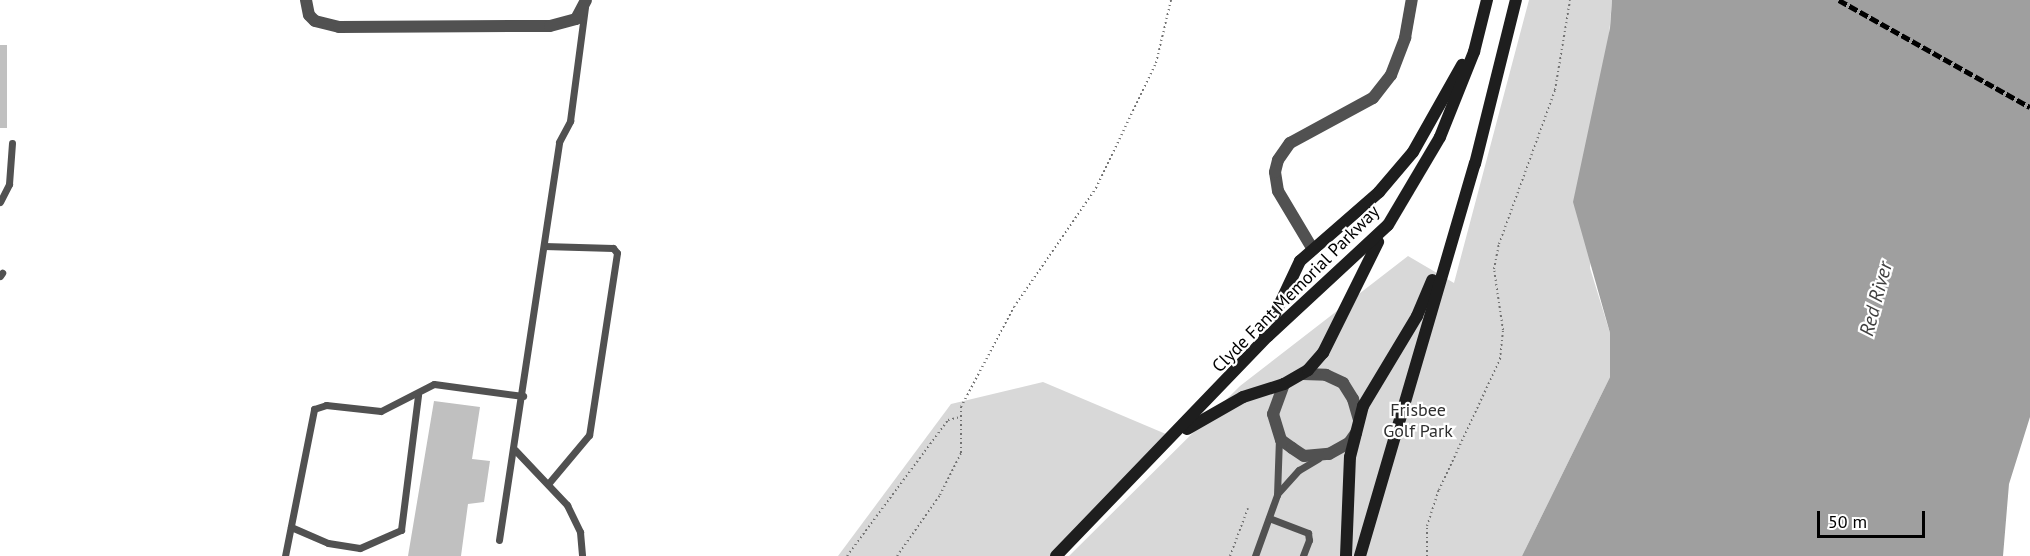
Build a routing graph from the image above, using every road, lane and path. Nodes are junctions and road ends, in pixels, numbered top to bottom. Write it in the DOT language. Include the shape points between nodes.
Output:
graph roads {
  1 [pos="306,0"];
  2 [pos="1171,0"];
  3 [pos="1412,0"];
  4 [pos="1487,0"];
  5 [pos="1516,0"];
  6 [pos="1570,0"];
  7 [pos="586,1"];
  8 [pos="1484,14"];
  9 [pos="12,143"];
  10 [pos="1468,186"];
  11 [pos="0,202"];
  12 [pos="1388,225"];
  13 [pos="544,246"];
  14 [pos="1312,248"];
  15 [pos="1256,349"];
  16 [pos="1303,374"];
  17 [pos="1284,384"];
  18 [pos="418,394"];
  19 [pos="523,396"];
  20 [pos="962,417"];
  21 [pos="1359,420"];
  22 [pos="1356,433"];
  23 [pos="1279,435"];
  24 [pos="1173,437"];
  25 [pos="515,450"];
  26 [pos="1324,456"];
  27 [pos="548,484"];
  28 [pos="1276,495"];
  29 [pos="1248,508"];
  30 [pos="1269,518"];
  31 [pos="291,527"];
  32 [pos="499,540"];
  33 [pos="285,556"];
  34 [pos="582,556"];
  35 [pos="846,556"];
  36 [pos="897,556"];
  37 [pos="1056,556"];
  38 [pos="1230,556"];
  39 [pos="1255,556"];
  40 [pos="1303,556"];
  41 [pos="1346,556"];
  42 [pos="1360,556"];
  43 [pos="1427,556"];
  1 -- 7 [label="street" via="309,15 315,21 339,27 550,26 576,19"];
  2 -- 20 [label="path" via="1156,63 1096,188 1014,307 961,407"];
  3 -- 14 [label="street" via="1405,38 1391,75 1373,98 1290,144 1278,160 1278,191"];
  4 -- 8 [label="main road, Clyde Fant Memorial Parkway"];
  5 -- 10 [label="main road"];
  6 -- 43 [label="path" via="1555,90 1498,244 1494,269 1503,330 1500,359 1439,490 1427,526"];
  7 -- 13 [label="lane" via="570,122 559,142"];
  8 -- 12 [label="main road, Clyde Fant Memorial Parkway" via="1474,52 1440,137"];
  8 -- 14 [label="main road" via="1459,73 1413,152 1379,192"];
  9 -- 11 [label="lane" via="9,184"];
  10 -- 21 [label="main road" via="1417,316 1374,383"];
  10 -- 42 [label="main road"];
  12 -- 15 [label="main road, Clyde Fant Memorial Parkway"];
  12 -- 16 [label="main road" via="1352,289 1323,353"];
  13 -- 19 [label="lane"];
  13 -- 27 [label="lane" via="613,248 617,254 589,435"];
  14 -- 15 [label="main road" via="1290,279"];
  15 -- 24 [label="main road, Clyde Fant Memorial Parkway"];
  16 -- 17 [label="main road"];
  16 -- 21 [label="street" via="1326,375 1343,383"];
  17 -- 23 [label="street" via="1273,414"];
  17 -- 24 [label="main road" via="1243,397"];
  18 -- 19 [label="lane" via="434,384"];
  18 -- 31 [label="lane" via="381,411 326,405 314,409"];
  18 -- 31 [label="lane" via="400,530 360,548 328,543"];
  19 -- 25 [label="lane"];
  20 -- 35 [label="path" via="948,420"];
  20 -- 36 [label="path" via="962,453 940,495"];
  21 -- 22 [label="main road"];
  22 -- 26 [label="street" via="1339,450"];
  22 -- 41 [label="main road" via="1350,457"];
  23 -- 26 [label="street" via="1304,456"];
  23 -- 28 [label="lane"];
  24 -- 37 [label="main road, Clyde Fant Memorial Parkway"];
  25 -- 27 [label="lane"];
  25 -- 32 [label="lane"];
  26 -- 28 [label="lane" via="1299,470"];
  27 -- 34 [label="lane" via="567,505 580,532"];
  28 -- 30 [label="lane"];
  29 -- 38 [label="path"];
  30 -- 39 [label="lane"];
  30 -- 40 [label="lane" via="1308,533"];
  31 -- 33 [label="lane"];
}
